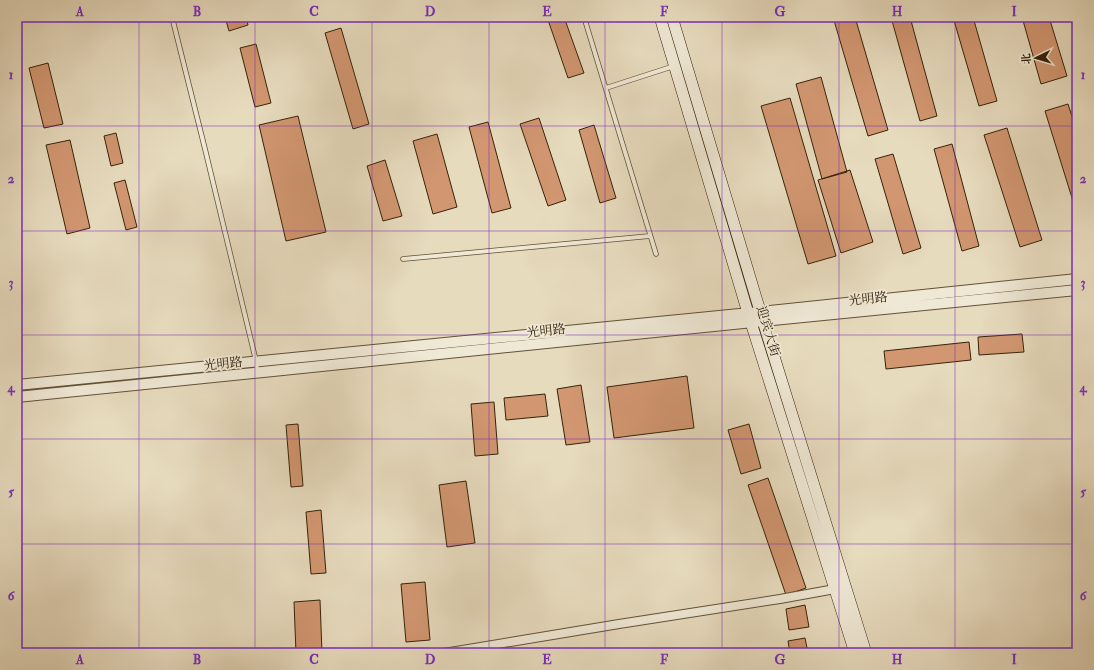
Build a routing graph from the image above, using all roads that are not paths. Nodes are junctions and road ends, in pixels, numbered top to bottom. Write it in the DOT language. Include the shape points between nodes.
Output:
graph roads {
  1 [pos="172,17"];
  2 [pos="584,17"];
  3 [pos="660,17"];
  4 [pos="672,17"];
  5 [pos="674,66"];
  6 [pos="606,88"];
  7 [pos="650,236"];
  8 [pos="656,254"];
  9 [pos="403,259"];
  10 [pos="1077,279"];
  11 [pos="1077,290"];
  12 [pos="762,316"];
  13 [pos="750,318"];
  14 [pos="256,361"];
  15 [pos="258,373"];
  16 [pos="17,385"];
  17 [pos="17,397"];
  18 [pos="835,588"];
  19 [pos="444,653"];
  20 [pos="856,653"];
  21 [pos="866,653"];
  1 -- 14 [label="lane"];
  2 -- 6 [label="lane"];
  3 -- 5 [label="main road, 迎宾大街"];
  4 -- 12 [label="main road, 迎宾大街"];
  5 -- 6 [label="lane"];
  5 -- 13 [label="main road, 迎宾大街"];
  6 -- 7 [label="lane"];
  7 -- 8 [label="lane"];
  7 -- 9 [label="lane"];
  10 -- 12 [label="street, 光明路"];
  11 -- 12 [label="street, 光明路"];
  12 -- 13 [label="street, 光明路"];
  12 -- 21 [label="main road, 迎宾大街"];
  13 -- 14 [label="street, 光明路"];
  13 -- 15 [label="street, 光明路"];
  13 -- 18 [label="main road, 迎宾大街"];
  14 -- 15 [label="lane"];
  14 -- 16 [label="street, 光明路"];
  15 -- 17 [label="street, 光明路"];
  18 -- 19 [label="street"];
  18 -- 20 [label="main road, 迎宾大街"];
}
